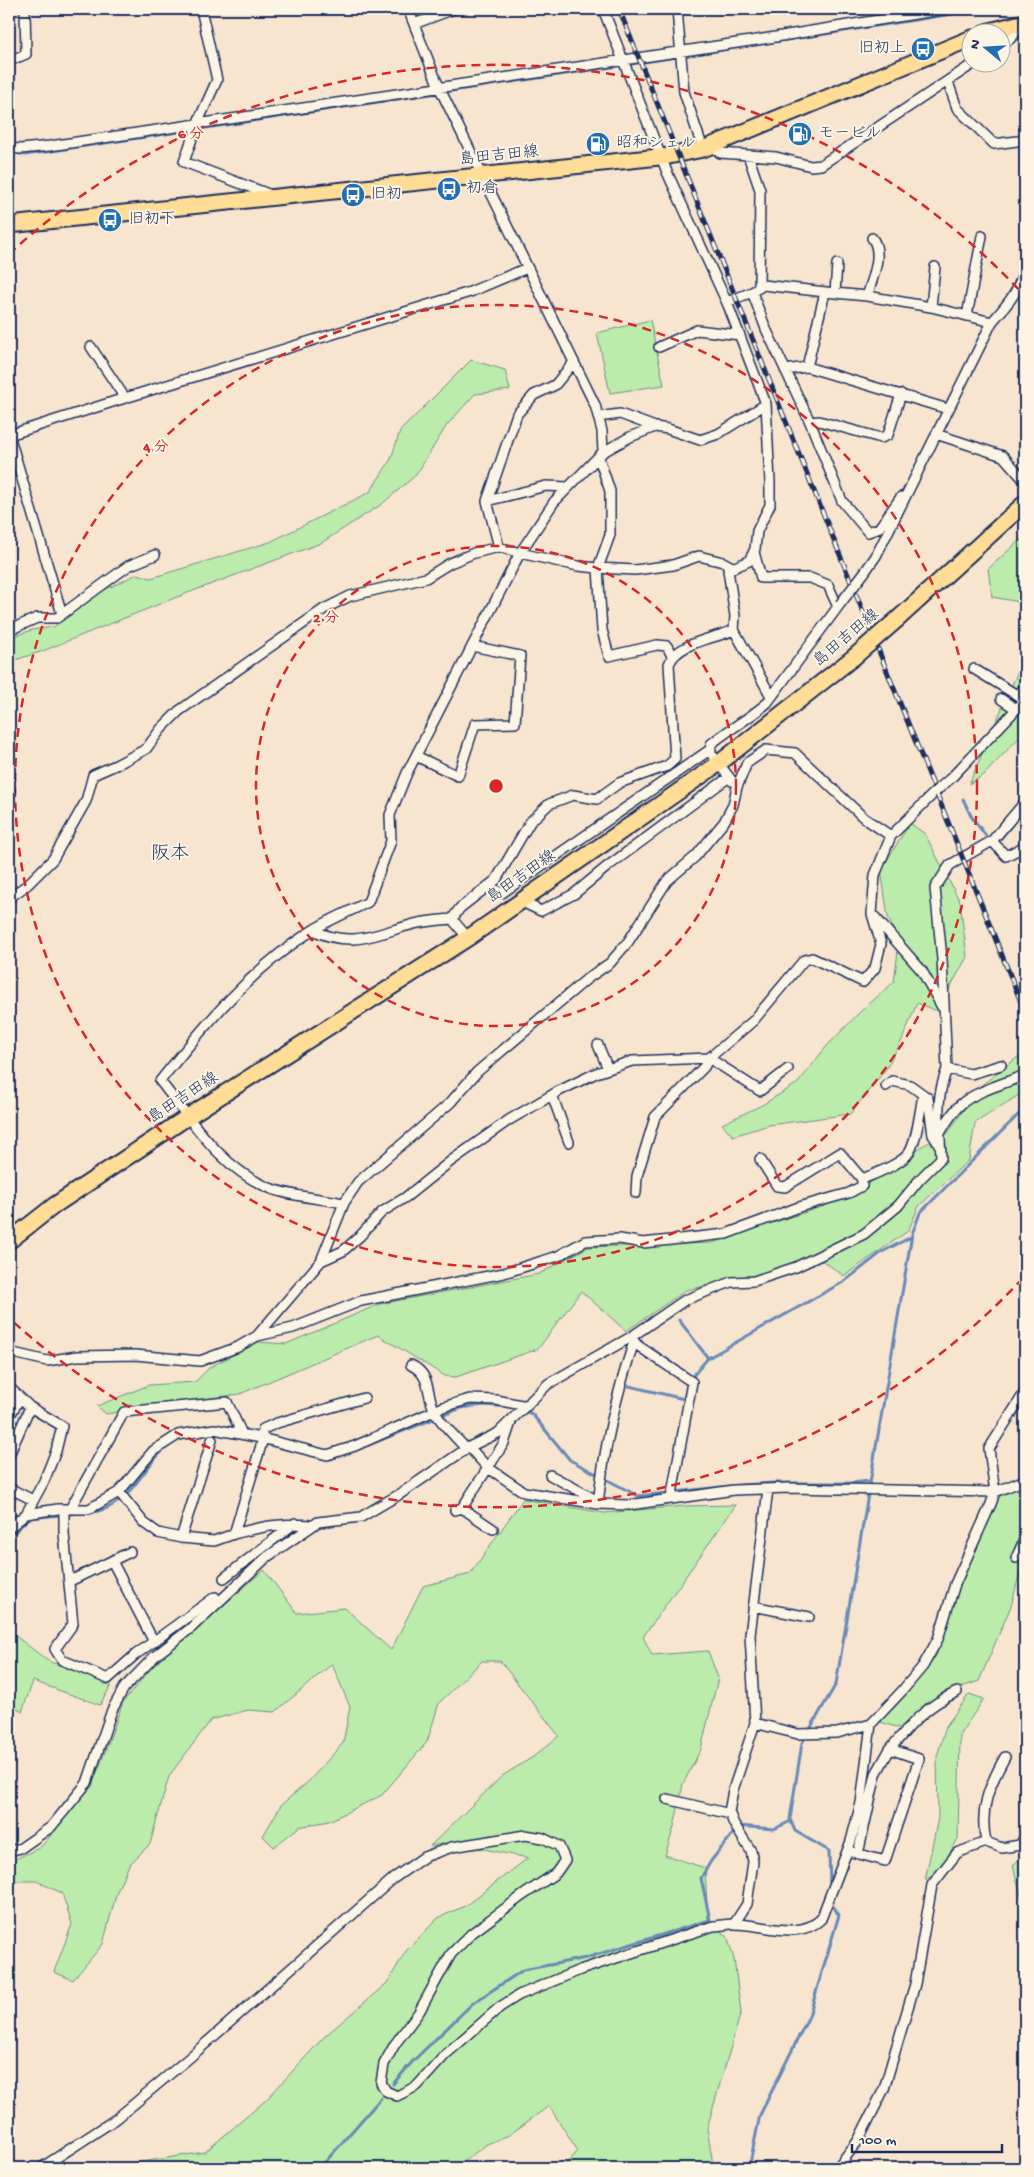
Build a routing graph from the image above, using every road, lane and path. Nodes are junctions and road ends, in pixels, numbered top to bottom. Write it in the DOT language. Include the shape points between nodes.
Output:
graph roads {
  1 [pos="25,9"];
  2 [pos="201,9"];
  3 [pos="408,9"];
  4 [pos="454,9"];
  5 [pos="603,9"];
  6 [pos="677,9"];
  7 [pos="946,9"];
  8 [pos="1025,22"];
  9 [pos="414,24"];
  10 [pos="1012,25"];
  11 [pos="1012,35"];
  12 [pos="962,42"];
  13 [pos="682,50"];
  14 [pos="623,59"];
  15 [pos="9,61"];
  16 [pos="962,72"];
  17 [pos="948,82"];
  18 [pos="439,87"];
  19 [pos="197,124"];
  20 [pos="1025,140"];
  21 [pos="707,147"];
  22 [pos="9,148"];
  23 [pos="748,155"];
  24 [pos="662,157"];
  25 [pos="481,177"];
  26 [pos="278,198"];
  27 [pos="9,225"];
  28 [pos="982,236"];
  29 [pos="872,238"];
  30 [pos="837,264"];
  31 [pos="1025,265"];
  32 [pos="935,267"];
  33 [pos="526,268"];
  34 [pos="756,290"];
  35 [pos="825,292"];
  36 [pos="836,293"];
  37 [pos="867,296"];
  38 [pos="727,302"];
  39 [pos="931,307"];
  40 [pos="967,316"];
  41 [pos="992,322"];
  42 [pos="740,335"];
  43 [pos="91,347"];
  44 [pos="659,347"];
  45 [pos="574,362"];
  46 [pos="807,367"];
  47 [pos="785,370"];
  48 [pos="901,394"];
  49 [pos="125,398"];
  50 [pos="766,404"];
  51 [pos="948,409"];
  52 [pos="598,417"];
  53 [pos="810,422"];
  54 [pos="654,427"];
  55 [pos="936,434"];
  56 [pos="601,455"];
  57 [pos="13,461"];
  58 [pos="918,473"];
  59 [pos="1025,481"];
  60 [pos="568,487"];
  61 [pos="487,501"];
  62 [pos="1025,503"];
  63 [pos="499,547"];
  64 [pos="754,552"];
  65 [pos="520,553"];
  66 [pos="155,556"];
  67 [pos="598,568"];
  68 [pos="734,568"];
  69 [pos="839,606"];
  70 [pos="62,614"];
  71 [pos="9,630"];
  72 [pos="734,630"];
  73 [pos="472,646"];
  74 [pos="672,656"];
  75 [pos="974,669"];
  76 [pos="1025,686"];
  77 [pos="771,696"];
  78 [pos="1001,699"];
  79 [pos="1023,699"];
  80 [pos="1016,709"];
  81 [pos="710,749"];
  82 [pos="416,756"];
  83 [pos="718,764"];
  84 [pos="729,777"];
  85 [pos="737,787"];
  86 [pos="1025,802"];
  87 [pos="891,836"];
  88 [pos="992,843"];
  89 [pos="1025,846"];
  90 [pos="488,886"];
  91 [pos="9,898"];
  92 [pos="520,901"];
  93 [pos="872,914"];
  94 [pos="452,919"];
  95 [pos="313,930"];
  96 [pos="468,938"];
  97 [pos="944,1010"];
  98 [pos="598,1045"];
  99 [pos="708,1058"];
  100 [pos="1001,1065"];
  101 [pos="608,1069"];
  102 [pos="788,1070"];
  103 [pos="947,1070"];
  104 [pos="1025,1075"];
  105 [pos="886,1086"];
  106 [pos="924,1095"];
  107 [pos="552,1096"];
  108 [pos="189,1116"];
  109 [pos="940,1133"];
  110 [pos="569,1142"];
  111 [pos="941,1148"];
  112 [pos="760,1159"];
  113 [pos="862,1180"];
  114 [pos="636,1193"];
  115 [pos="344,1202"];
  116 [pos="9,1241"];
  117 [pos="321,1261"];
  118 [pos="258,1336"];
  119 [pos="633,1340"];
  120 [pos="9,1352"];
  121 [pos="411,1365"];
  122 [pos="9,1387"];
  123 [pos="1025,1392"];
  124 [pos="9,1394"];
  125 [pos="364,1398"];
  126 [pos="30,1407"];
  127 [pos="526,1407"];
  128 [pos="435,1412"];
  129 [pos="9,1417"];
  130 [pos="514,1417"];
  131 [pos="242,1434"];
  132 [pos="262,1439"];
  133 [pos="212,1440"];
  134 [pos="468,1448"];
  135 [pos="9,1455"];
  136 [pos="488,1467"];
  137 [pos="550,1475"];
  138 [pos="1025,1480"];
  139 [pos="9,1488"];
  140 [pos="768,1489"];
  141 [pos="120,1492"];
  142 [pos="995,1492"];
  143 [pos="671,1498"];
  144 [pos="33,1500"];
  145 [pos="598,1502"];
  146 [pos="66,1509"];
  147 [pos="26,1514"];
  148 [pos="295,1523"];
  149 [pos="311,1526"];
  150 [pos="9,1528"];
  151 [pos="493,1529"];
  152 [pos="234,1534"];
  153 [pos="181,1538"];
  154 [pos="1025,1538"];
  155 [pos="130,1552"];
  156 [pos="1016,1558"];
  157 [pos="112,1561"];
  158 [pos="224,1578"];
  159 [pos="70,1581"];
  160 [pos="223,1597"];
  161 [pos="753,1606"];
  162 [pos="809,1617"];
  163 [pos="154,1642"];
  164 [pos="957,1692"];
  165 [pos="755,1723"];
  166 [pos="871,1724"];
  167 [pos="890,1749"];
  168 [pos="1005,1757"];
  169 [pos="667,1799"];
  170 [pos="730,1814"];
  171 [pos="1025,1837"];
  172 [pos="986,1842"];
  173 [pos="848,1851"];
  174 [pos="9,1852"];
  175 [pos="858,1854"];
  176 [pos="734,1924"];
  177 [pos="41,2168"];
  178 [pos="836,2168"];
  1 -- 15 [label="street" via="26,54"];
  2 -- 19 [label="street" via="217,80"];
  3 -- 9 [label="street"];
  4 -- 9 [label="street"];
  5 -- 14 [label="street"];
  6 -- 13 [label="street"];
  7 -- 13 [label="street"];
  8 -- 10 [label="main road"];
  8 -- 11 [label="street"];
  9 -- 18 [label="street"];
  12 -- 21 [label="main road, 島田吉田線"];
  13 -- 14 [label="street"];
  13 -- 21 [label="street" via="684,92"];
  14 -- 18 [label="street"];
  14 -- 24 [label="street"];
  16 -- 17 [label="street"];
  17 -- 20 [label="street" via="957,108 994,144"];
  17 -- 23 [label="street" via="821,165"];
  18 -- 19 [label="street"];
  18 -- 25 [label="street"];
  19 -- 22 [label="street" via="21,150"];
  19 -- 26 [label="street" via="184,162"];
  21 -- 23 [label="street" via="720,153"];
  21 -- 24 [label="main road, 島田吉田線"];
  23 -- 34 [label="street" via="760,190"];
  24 -- 25 [label="main road, 島田吉田線"];
  24 -- 38 [label="street"];
  25 -- 26 [label="main road, 島田吉田線"];
  25 -- 33 [label="street"];
  26 -- 27 [label="main road, 島田吉田線"];
  28 -- 40 [label="street"];
  29 -- 37 [label="street" via="877,244 877,260"];
  30 -- 36 [label="street"];
  31 -- 41 [label="street" via="1021,284"];
  32 -- 39 [label="street"];
  33 -- 45 [label="street"];
  33 -- 49 [label="street" via="470,292"];
  34 -- 35 [label="street" via="763,285"];
  34 -- 38 [label="street"];
  34 -- 47 [label="street" via="766,329"];
  35 -- 36 [label="street"];
  35 -- 46 [label="street"];
  36 -- 37 [label="street"];
  37 -- 39 [label="street"];
  38 -- 42 [label="street"];
  39 -- 40 [label="street"];
  40 -- 41 [label="street"];
  41 -- 51 [label="street"];
  42 -- 44 [label="street" via="697,330"];
  42 -- 50 [label="street"];
  43 -- 49 [label="street"];
  45 -- 52 [label="street"];
  45 -- 61 [label="street" via="555,385 534,395 517,414"];
  46 -- 47 [label="street"];
  46 -- 48 [label="street"];
  47 -- 53 [label="street"];
  48 -- 51 [label="street"];
  48 -- 53 [label="street" via="888,435 881,438 819,420"];
  49 -- 57 [label="street" via="9,435"];
  50 -- 54 [label="street" via="718,434 700,440"];
  50 -- 64 [label="street" via="770,504 758,531"];
  51 -- 55 [label="street"];
  52 -- 54 [label="street" via="620,414"];
  52 -- 56 [label="street" via="602,431"];
  53 -- 58 [label="street" via="842,500 868,532 879,528"];
  54 -- 56 [label="street"];
  55 -- 58 [label="street"];
  55 -- 59 [label="street" via="1003,456"];
  56 -- 60 [label="street"];
  56 -- 67 [label="street" via="610,491 610,535"];
  57 -- 70 [label="street"];
  58 -- 69 [label="street, bridge" via="876,556"];
  60 -- 61 [label="street" via="546,486"];
  60 -- 65 [label="street"];
  61 -- 63 [label="street"];
  62 -- 83 [label="main road, 島田吉田線, bridge" via="854,657"];
  63 -- 65 [label="street"];
  63 -- 91 [label="street" via="450,563 426,578 350,596 324,609 179,711 146,749 93,775 86,801 53,859"];
  64 -- 68 [label="street" via="749,561"];
  64 -- 69 [label="street" via="761,578 810,578 828,585"];
  65 -- 67 [label="street"];
  65 -- 73 [label="street"];
  66 -- 70 [label="street" via="128,566"];
  67 -- 68 [label="street" via="635,570 673,565 699,556"];
  67 -- 74 [label="street" via="602,630 609,656 657,645 667,646"];
  68 -- 72 [label="street" via="728,570"];
  69 -- 77 [label="street"];
  70 -- 71 [label="street" via="57,618 37,618"];
  72 -- 74 [label="street"];
  72 -- 77 [label="street"];
  73 -- 82 [label="street"];
  73 -- 82 [label="street" via="520,656 515,723 475,724 458,776"];
  74 -- 90 [label="street" via="669,664 675,759 668,766 619,783 598,799 573,795 550,804 530,822 496,880"];
  75 -- 79 [label="street"];
  76 -- 79 [label="street"];
  77 -- 81 [label="street" via="751,717 711,744"];
  78 -- 80 [label="street"];
  79 -- 80 [label="street"];
  80 -- 87 [label="street, bridge"];
  81 -- 83 [label="street"];
  81 -- 90 [label="street" via="502,893"];
  82 -- 95 [label="street" via="390,815 391,841 368,902"];
  83 -- 84 [label="street"];
  83 -- 92 [label="main road, 島田吉田線"];
  84 -- 85 [label="street"];
  84 -- 92 [label="street" via="574,894 542,911"];
  85 -- 87 [label="street" via="748,763 766,750 795,753 864,818"];
  85 -- 115 [label="street" via="733,805 724,822 696,856 668,881 628,942 610,962 477,1072 450,1103 358,1182"];
  86 -- 88 [label="street"];
  87 -- 93 [label="street" via="875,875"];
  88 -- 89 [label="street" via="1006,856"];
  88 -- 97 [label="street" via="950,864 934,888"];
  90 -- 94 [label="street" via="460,908"];
  92 -- 96 [label="main road, 島田吉田線"];
  93 -- 97 [label="street" via="922,971"];
  93 -- 99 [label="street" via="881,944 875,968 863,982 812,958 804,960 754,1021"];
  94 -- 95 [label="street" via="416,924 366,939 329,938"];
  94 -- 96 [label="street"];
  95 -- 108 [label="street" via="257,971 214,1014 160,1081"];
  96 -- 108 [label="main road, 島田吉田線"];
  97 -- 103 [label="street"];
  98 -- 101 [label="street"];
  99 -- 101 [label="street" via="632,1061"];
  99 -- 102 [label="street" via="760,1092"];
  99 -- 114 [label="street" via="704,1068 655,1117 637,1176"];
  100 -- 103 [label="street" via="971,1074"];
  101 -- 107 [label="street"];
  103 -- 109 [label="street" via="940,1086 937,1108"];
  104 -- 109 [label="street" via="962,1104"];
  105 -- 106 [label="street" via="892,1081 910,1085"];
  106 -- 111 [label="street" via="928,1098 933,1135"];
  106 -- 113 [label="street" via="908,1155"];
  107 -- 110 [label="street"];
  107 -- 117 [label="street" via="509,1120 451,1161 382,1212 343,1251"];
  108 -- 115 [label="street" via="225,1160 247,1176 273,1190"];
  108 -- 116 [label="main road, 島田吉田線" via="56,1205"];
  109 -- 111 [label="street"];
  111 -- 119 [label="street" via="942,1158 898,1206 864,1234 796,1268 754,1281 731,1282 685,1300"];
  112 -- 113 [label="street" via="777,1186 785,1188 840,1153"];
  113 -- 118 [label="street" via="862,1186 849,1193 799,1207 726,1234 643,1243 620,1239 586,1241 558,1256 504,1273 361,1301 293,1328"];
  115 -- 117 [label="street"];
  117 -- 118 [label="street"];
  118 -- 120 [label="street" via="200,1361 134,1355 77,1356 47,1361"];
  119 -- 127 [label="street" via="548,1384"];
  119 -- 143 [label="street" via="688,1379"];
  119 -- 145 [label="street" via="621,1381"];
  121 -- 128 [label="street" via="420,1369 429,1383"];
  122 -- 126 [label="street"];
  123 -- 142 [label="street" via="989,1449"];
  124 -- 129 [label="street" via="17,1404"];
  125 -- 132 [label="street" via="277,1423 263,1429"];
  126 -- 135 [label="street"];
  126 -- 144 [label="street" via="62,1426 56,1452"];
  127 -- 128 [label="street" via="496,1400 470,1399"];
  127 -- 130 [label="street"];
  128 -- 132 [label="street" via="327,1455"];
  128 -- 134 [label="street"];
  130 -- 134 [label="street" via="498,1433"];
  130 -- 136 [label="street" via="504,1443"];
  131 -- 132 [label="street"];
  131 -- 141 [label="street" via="214,1429 178,1435 153,1451"];
  131 -- 146 [label="street" via="227,1402 124,1412"];
  132 -- 152 [label="street"];
  133 -- 153 [label="street"];
  134 -- 136 [label="street"];
  134 -- 149 [label="street" via="361,1517 318,1522"];
  136 -- 145 [label="street" via="524,1492"];
  136 -- 151 [label="street" via="458,1509"];
  137 -- 145 [label="street"];
  138 -- 142 [label="street"];
  139 -- 144 [label="street"];
  140 -- 142 [label="street"];
  140 -- 143 [label="street"];
  140 -- 161 [label="street"];
  141 -- 146 [label="street" via="89,1509"];
  141 -- 153 [label="street" via="144,1523 158,1534"];
  142 -- 166 [label="street" via="955,1584 938,1638 923,1666"];
  143 -- 145 [label="street" via="629,1505"];
  144 -- 147 [label="street"];
  146 -- 147 [label="street"];
  146 -- 159 [label="street" via="64,1521"];
  147 -- 150 [label="street"];
  148 -- 149 [label="street"];
  148 -- 152 [label="street"];
  148 -- 158 [label="street"];
  149 -- 160 [label="street" via="266,1557"];
  152 -- 153 [label="street" via="214,1541"];
  154 -- 156 [label="street"];
  155 -- 157 [label="street"];
  157 -- 159 [label="street"];
  157 -- 163 [label="street"];
  159 -- 163 [label="street" via="73,1624 55,1649 62,1660 108,1679"];
  160 -- 163 [label="street" via="217,1596"];
  160 -- 174 [label="street" via="124,1688 112,1710 87,1783 51,1827 21,1848"];
  161 -- 162 [label="street"];
  161 -- 165 [label="street" via="750,1635"];
  164 -- 167 [label="street" via="937,1701 915,1719"];
  165 -- 166 [label="street" via="799,1734 837,1733"];
  165 -- 170 [label="street" via="733,1790"];
  166 -- 173 [label="street" via="861,1803"];
  167 -- 175 [label="street" via="876,1774"];
  167 -- 175 [label="street" via="919,1758 885,1861"];
  168 -- 172 [label="street" via="988,1794 982,1823"];
  169 -- 170 [label="street"];
  170 -- 176 [label="street" via="753,1862 748,1904"];
  171 -- 172 [label="street" via="1020,1845 1002,1848"];
  172 -- 178 [label="street" via="957,1853 932,1884 915,1984 884,2089 858,2141"];
  173 -- 175 [label="street"];
  173 -- 176 [label="street" via="821,1919 814,1926 796,1930"];
  176 -- 177 [label="street" via="713,1926 651,1945 519,1994 446,2054 417,2086 398,2096 386,2091 381,2083 384,2064 419,2012 450,1954 472,1933 556,1873 565,1860 559,1846 544,1838 525,1835 452,1847 424,1857 379,1891 116,2119"];
}
